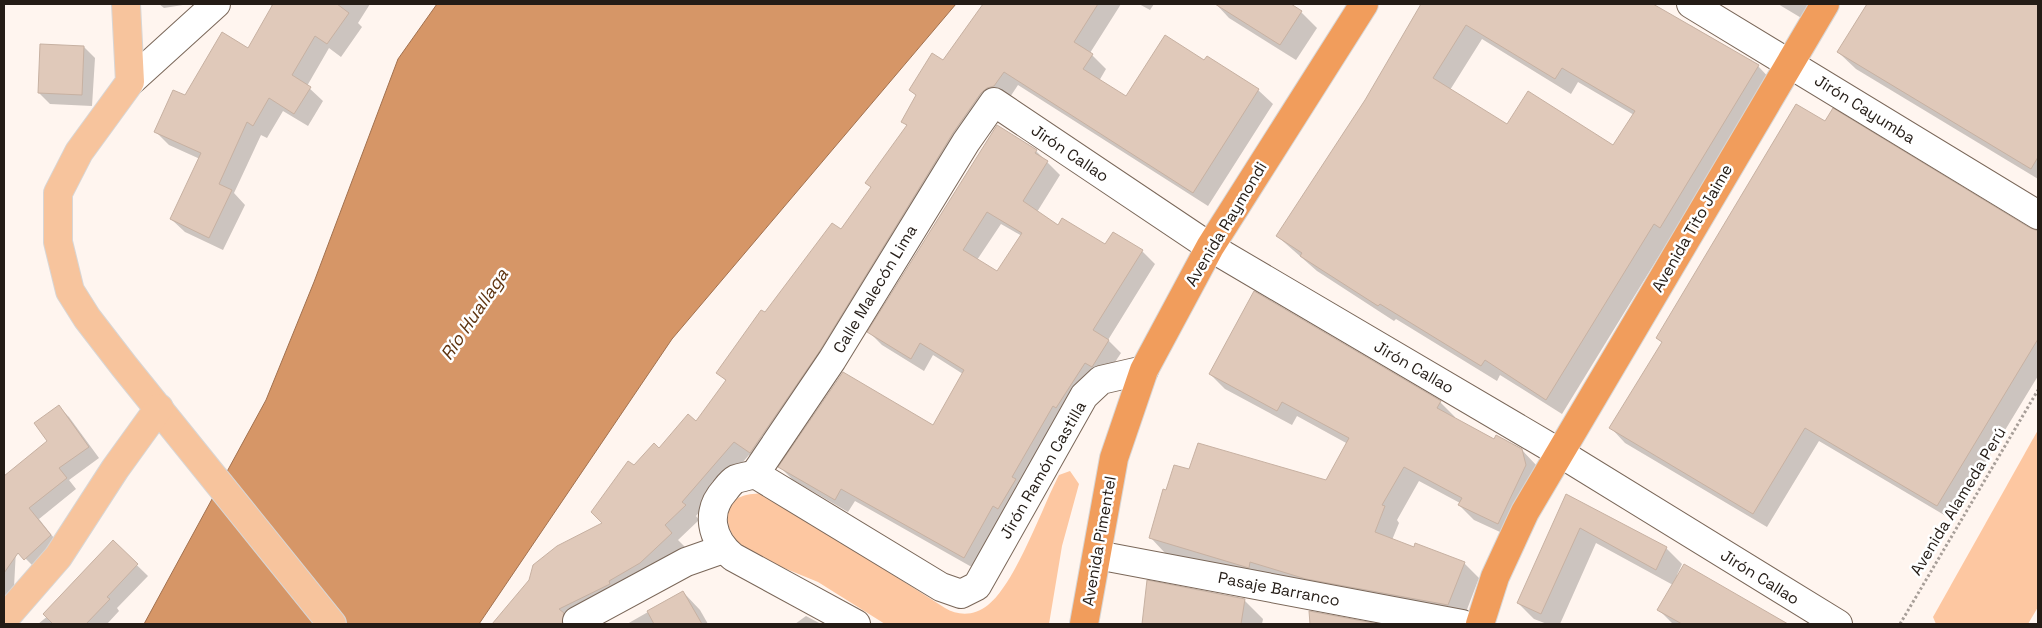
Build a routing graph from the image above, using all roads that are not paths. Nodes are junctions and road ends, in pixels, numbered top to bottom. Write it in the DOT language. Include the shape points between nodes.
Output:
graph roads {
  1 [pos="126,4"];
  2 [pos="216,4"];
  3 [pos="1364,4"];
  4 [pos="1691,4"];
  5 [pos="1825,4"];
  6 [pos="1790,62"];
  7 [pos="130,82"];
  8 [pos="994,102"];
  9 [pos="2038,215"];
  10 [pos="1210,247"];
  11 [pos="1144,370"];
  12 [pos="159,408"];
  13 [pos="1560,453"];
  14 [pos="1114,458"];
  15 [pos="755,474"];
  16 [pos="723,549"];
  17 [pos="1097,555"];
  18 [pos="4,620"];
  19 [pos="577,620"];
  20 [pos="332,624"];
  21 [pos="856,624"];
  22 [pos="1084,624"];
  23 [pos="1462,624"];
  24 [pos="1480,624"];
  25 [pos="1838,624"];
  1 -- 7 [label="main road"];
  2 -- 7 [label="street"];
  3 -- 10 [label="highway, Avenida Raymondi"];
  4 -- 6 [label="street, Jirón Cayumba"];
  5 -- 6 [label="highway, Avenida Tito Jaime"];
  6 -- 9 [label="street, Jirón Cayumba"];
  6 -- 13 [label="highway, Avenida Tito Jaime"];
  7 -- 12 [label="main road" via="79,152 58,192 58,242 74,298"];
  8 -- 10 [label="street, Jirón Callao"];
  8 -- 15 [label="street, Calle Malecón Lima" via="832,360"];
  10 -- 11 [label="highway, Avenida Raymondi"];
  10 -- 13 [label="street, Jirón Callao"];
  11 -- 14 [label="highway, Avenida Raymondi"];
  11 -- 15 [label="street, Jirón Ramón Castilla" via="1101,380 1084,396 977,586 961,594 941,587"];
  12 -- 18 [label="main road" via="58,557"];
  12 -- 20 [label="main road"];
  13 -- 24 [label="highway, Avenida Tito Jaime" via="1521,520 1495,577"];
  13 -- 25 [label="street, Jirón Callao"];
  14 -- 17 [label="highway, Avenida Pimentel"];
  15 -- 16 [label="street" via="734,480 716,500 715,537"];
  16 -- 19 [label="street" via="686,562"];
  16 -- 21 [label="street"];
  17 -- 22 [label="highway, Avenida Pimentel"];
  17 -- 23 [label="street, Pasaje Barranco"];
}
